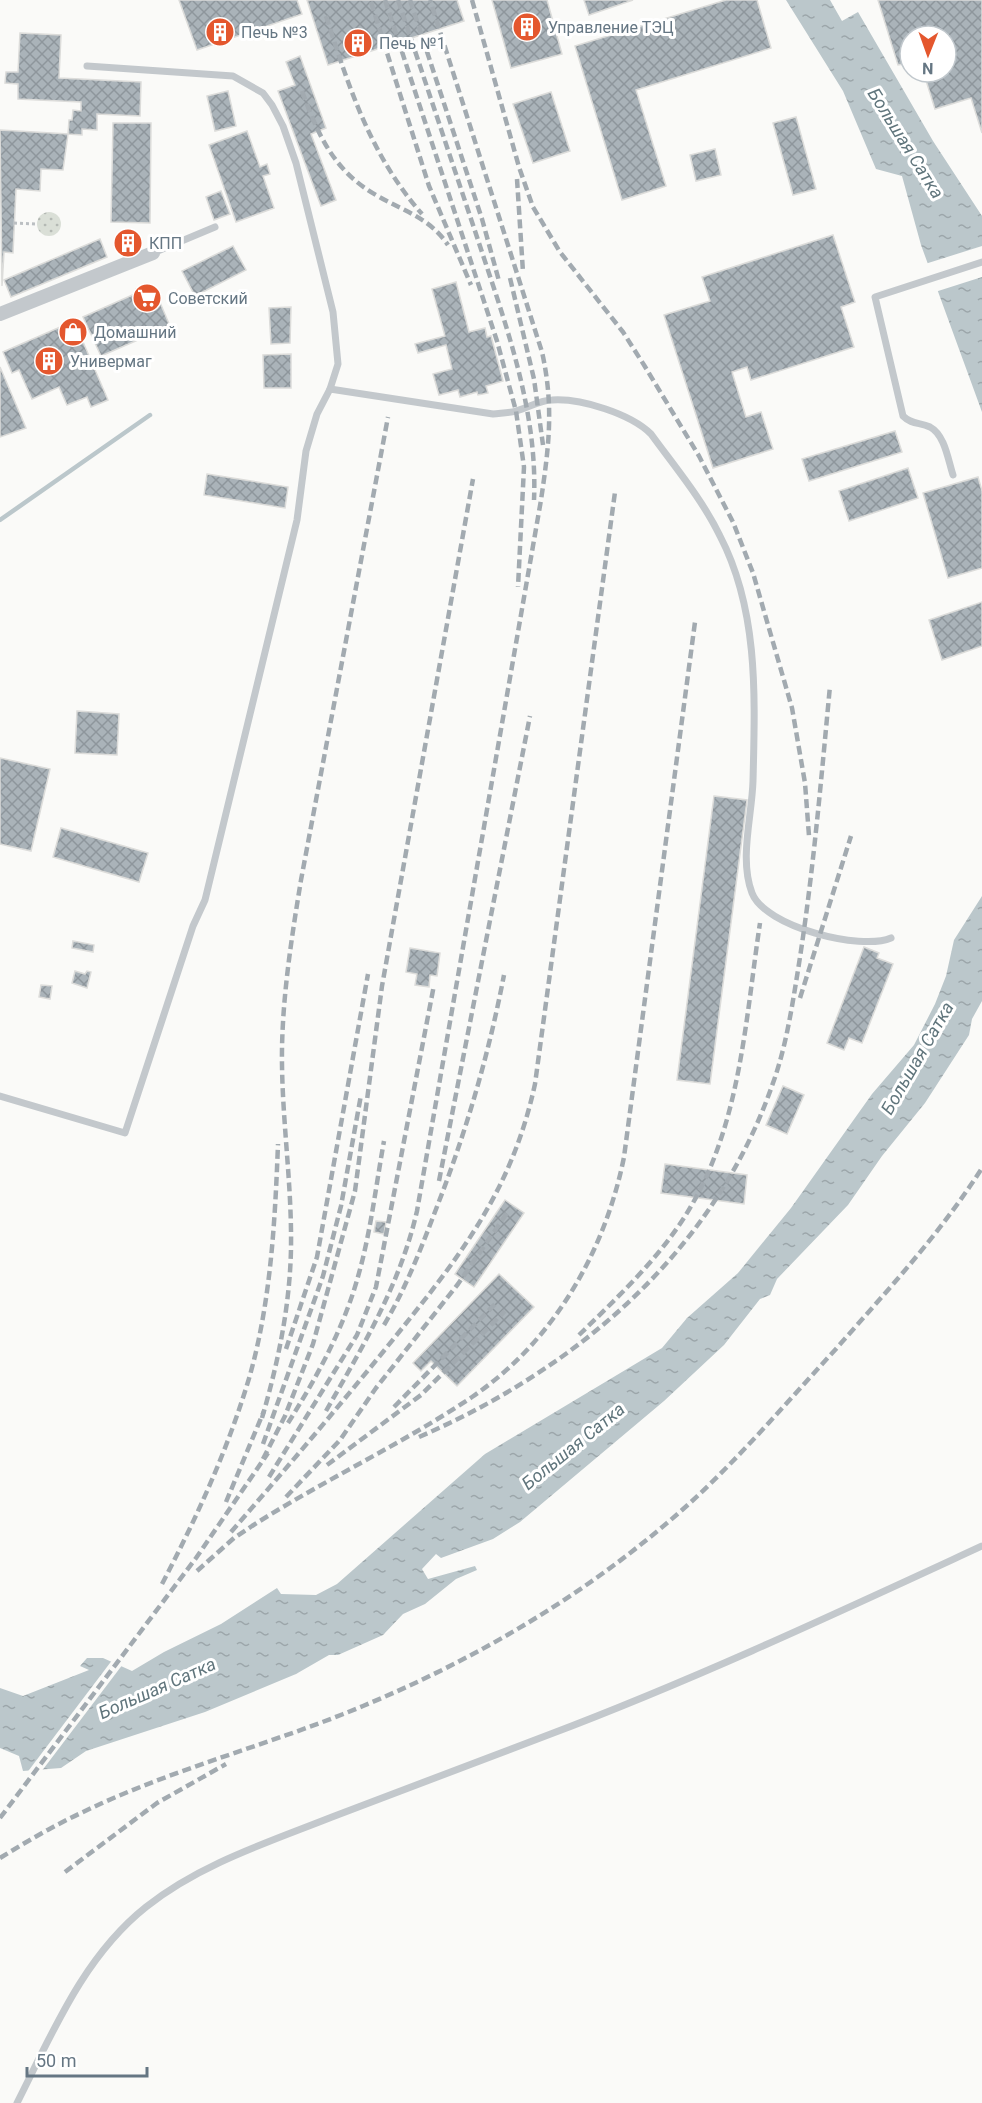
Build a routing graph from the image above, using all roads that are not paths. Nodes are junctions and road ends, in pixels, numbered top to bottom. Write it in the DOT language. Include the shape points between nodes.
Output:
graph roads {
  1 [pos="87,66"];
  2 [pos="215,227"];
  3 [pos="153,253"];
  4 [pos="982,262"];
  5 [pos="0,314"];
  6 [pos="330,389"];
  7 [pos="953,475"];
  8 [pos="891,938"];
  9 [pos="0,1096"];
  10 [pos="982,1546"];
  11 [pos="16,2103"];
  1 -- 6 [label="lane" via="233,76 263,93 293,154 333,312 338,364"];
  2 -- 3 [label="lane"];
  3 -- 5 [label="street"];
  4 -- 7 [label="lane" via="875,297 903,416 936,432"];
  6 -- 8 [label="lane" via="493,414 550,399 609,411 640,423 707,513 731,560 744,600 753,677 753,779 747,864 753,896 778,918 820,934 866,942"];
  6 -- 9 [label="lane" via="317,414 306,451 297,520 205,900 125,1134"];
  10 -- 11 [label="lane" via="617,1709 266,1843 169,1891 144,1909 87,1973 56,2022"];
}
